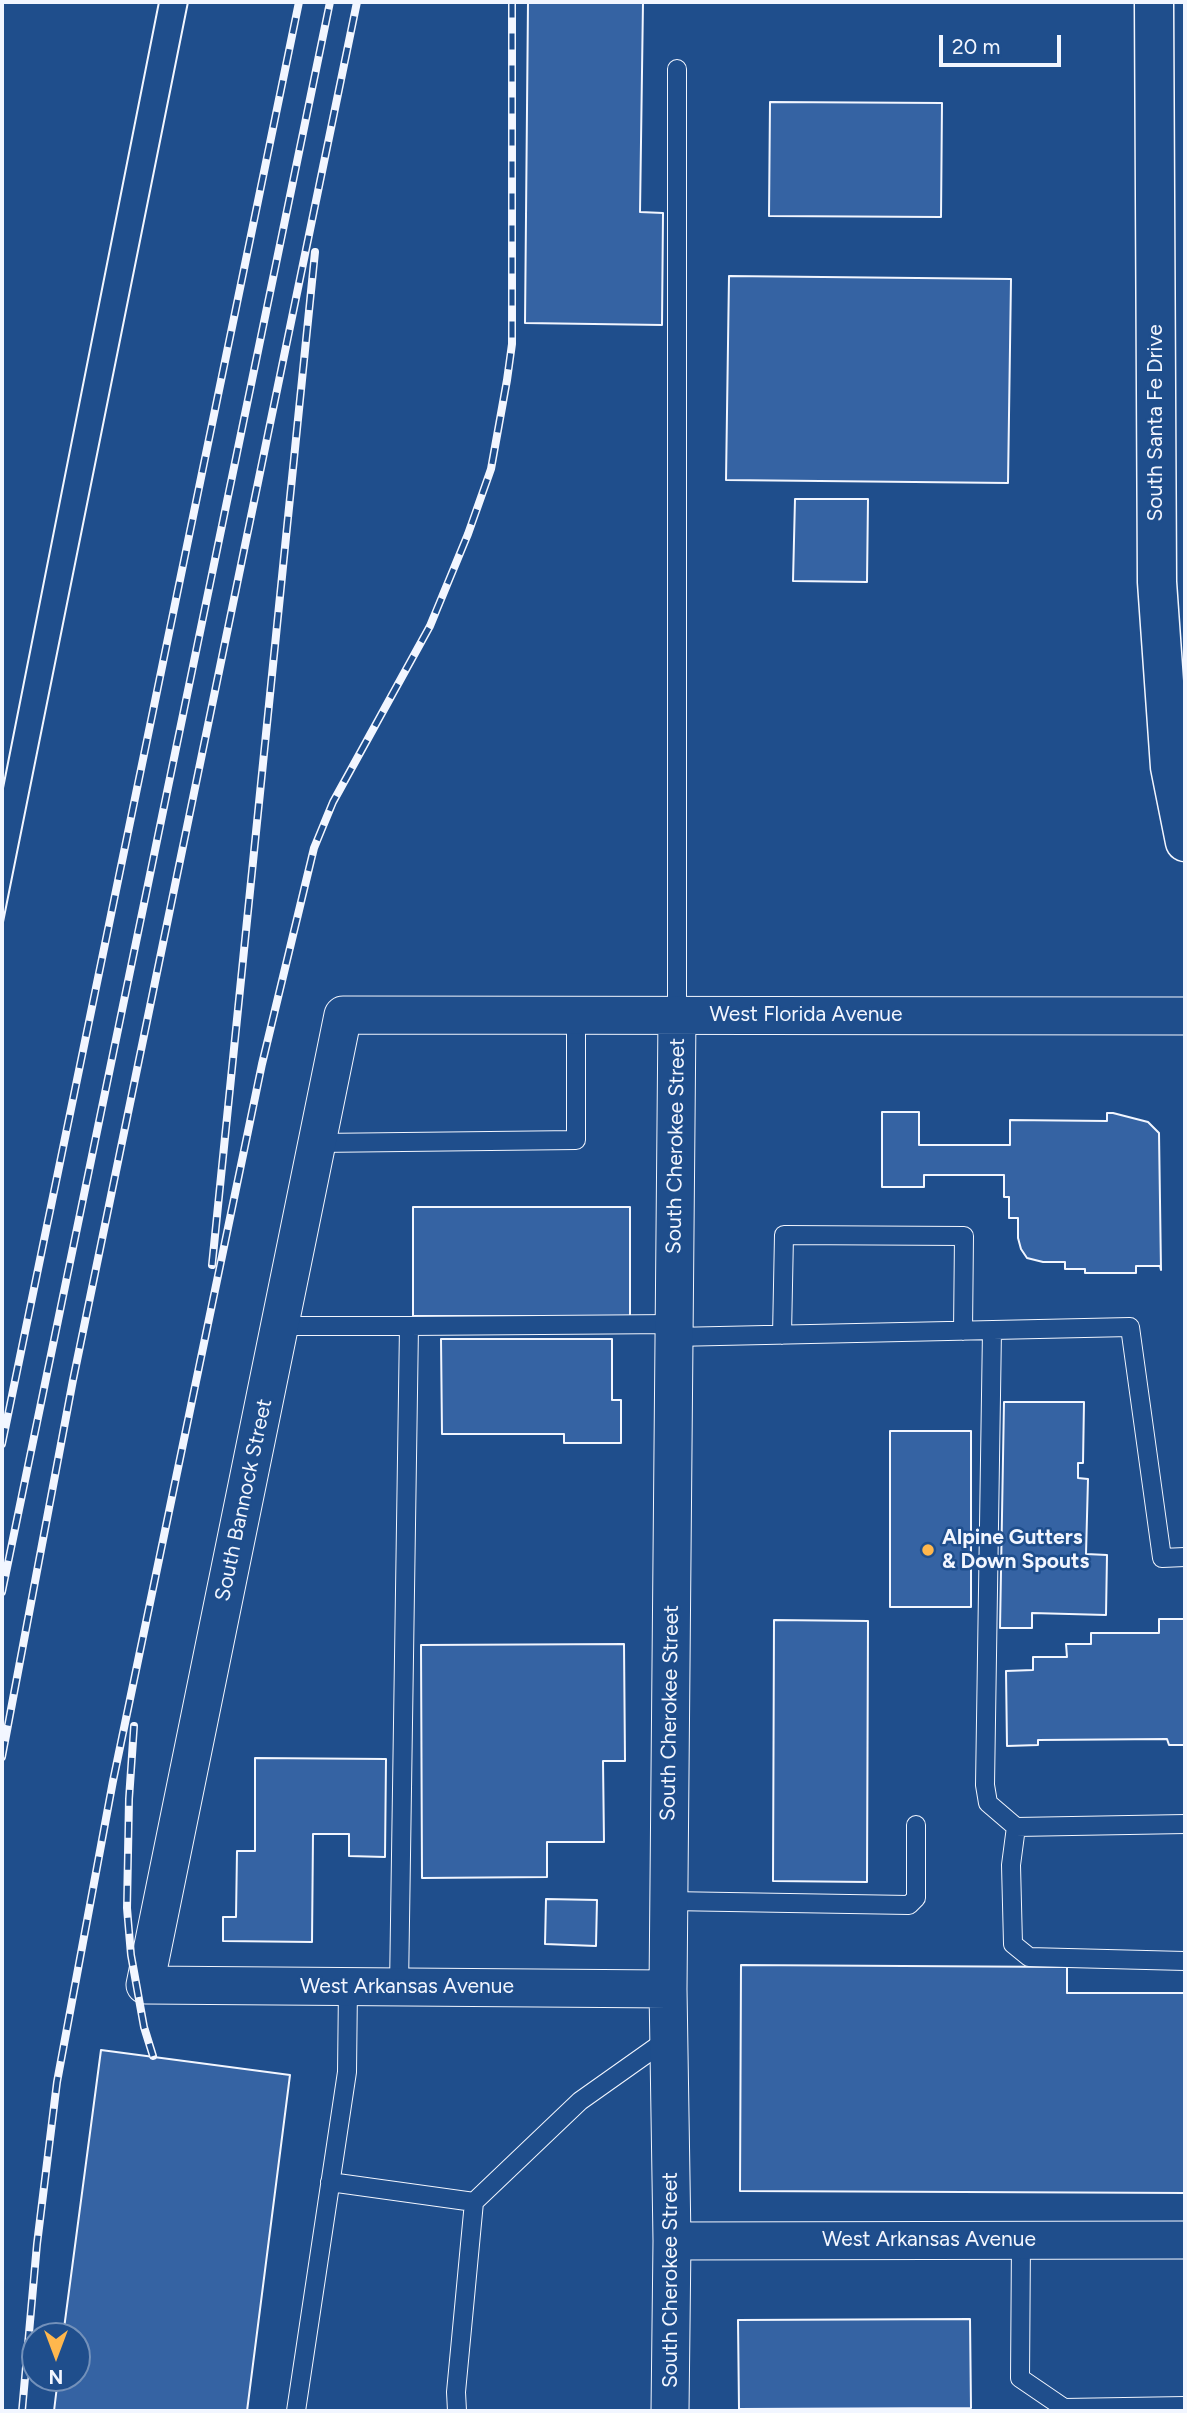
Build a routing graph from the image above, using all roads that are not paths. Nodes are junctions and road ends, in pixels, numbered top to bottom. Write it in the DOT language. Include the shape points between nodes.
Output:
graph roads {
  1 [pos="1154,2"];
  2 [pos="677,69"];
  3 [pos="1185,842"];
  4 [pos="344,1015"];
  5 [pos="576,1015"];
  6 [pos="677,1015"];
  7 [pos="1185,1016"];
  8 [pos="317,1143"];
  9 [pos="280,1326"];
  10 [pos="409,1326"];
  11 [pos="992,1330"];
  12 [pos="674,1331"];
  13 [pos="963,1331"];
  14 [pos="782,1335"];
  15 [pos="1185,1558"];
  16 [pos="1185,1824"];
  17 [pos="916,1825"];
  18 [pos="1016,1827"];
  19 [pos="669,1901"];
  20 [pos="1185,1961"];
  21 [pos="145,1985"];
  22 [pos="348,1987"];
  23 [pos="399,1987"];
  24 [pos="668,1989"];
  25 [pos="669,2038"];
  26 [pos="330,2182"];
  27 [pos="474,2202"];
  28 [pos="1021,2240"];
  29 [pos="1185,2240"];
  30 [pos="672,2241"];
  31 [pos="1185,2406"];
  32 [pos="296,2411"];
  33 [pos="457,2411"];
  34 [pos="670,2411"];
  1 -- 3 [label="highway, South Santa Fe Drive" via="1157,582 1170,767"];
  2 -- 6 [label="lane"];
  4 -- 5 [label="street, West Florida Avenue"];
  4 -- 8 [label="street, South Bannock Street"];
  5 -- 6 [label="street, West Florida Avenue"];
  5 -- 8 [label="lane" via="576,1140"];
  6 -- 7 [label="street, West Florida Avenue"];
  6 -- 12 [label="street, South Cherokee Street"];
  8 -- 9 [label="street, South Bannock Street"];
  9 -- 10 [label="lane"];
  9 -- 21 [label="street, South Bannock Street"];
  10 -- 12 [label="lane"];
  10 -- 23 [label="lane"];
  11 -- 13 [label="lane"];
  11 -- 15 [label="lane" via="1130,1327 1163,1558"];
  11 -- 18 [label="lane" via="985,1785 988,1803"];
  12 -- 14 [label="lane"];
  12 -- 19 [label="street, South Cherokee Street"];
  13 -- 14 [label="lane"];
  13 -- 14 [label="lane" via="964,1236 784,1234"];
  16 -- 18 [label="lane"];
  17 -- 19 [label="lane" via="916,1898 909,1905"];
  18 -- 20 [label="lane" via="1011,1865 1013,1944 1028,1957"];
  19 -- 24 [label="street, South Cherokee Street"];
  21 -- 22 [label="street, West Arkansas Avenue"];
  22 -- 23 [label="street, West Arkansas Avenue"];
  22 -- 26 [label="lane" via="347,2072"];
  23 -- 24 [label="street, West Arkansas Avenue"];
  24 -- 25 [label="street, South Cherokee Street"];
  25 -- 27 [label="lane" via="580,2101"];
  25 -- 30 [label="street, South Cherokee Street"];
  26 -- 27 [label="lane"];
  26 -- 32 [label="lane"];
  27 -- 33 [label="lane"];
  28 -- 29 [label="street, West Arkansas Avenue"];
  28 -- 30 [label="street, West Arkansas Avenue"];
  28 -- 31 [label="lane" via="1020,2378 1064,2408"];
  30 -- 34 [label="street, South Cherokee Street"];
}
